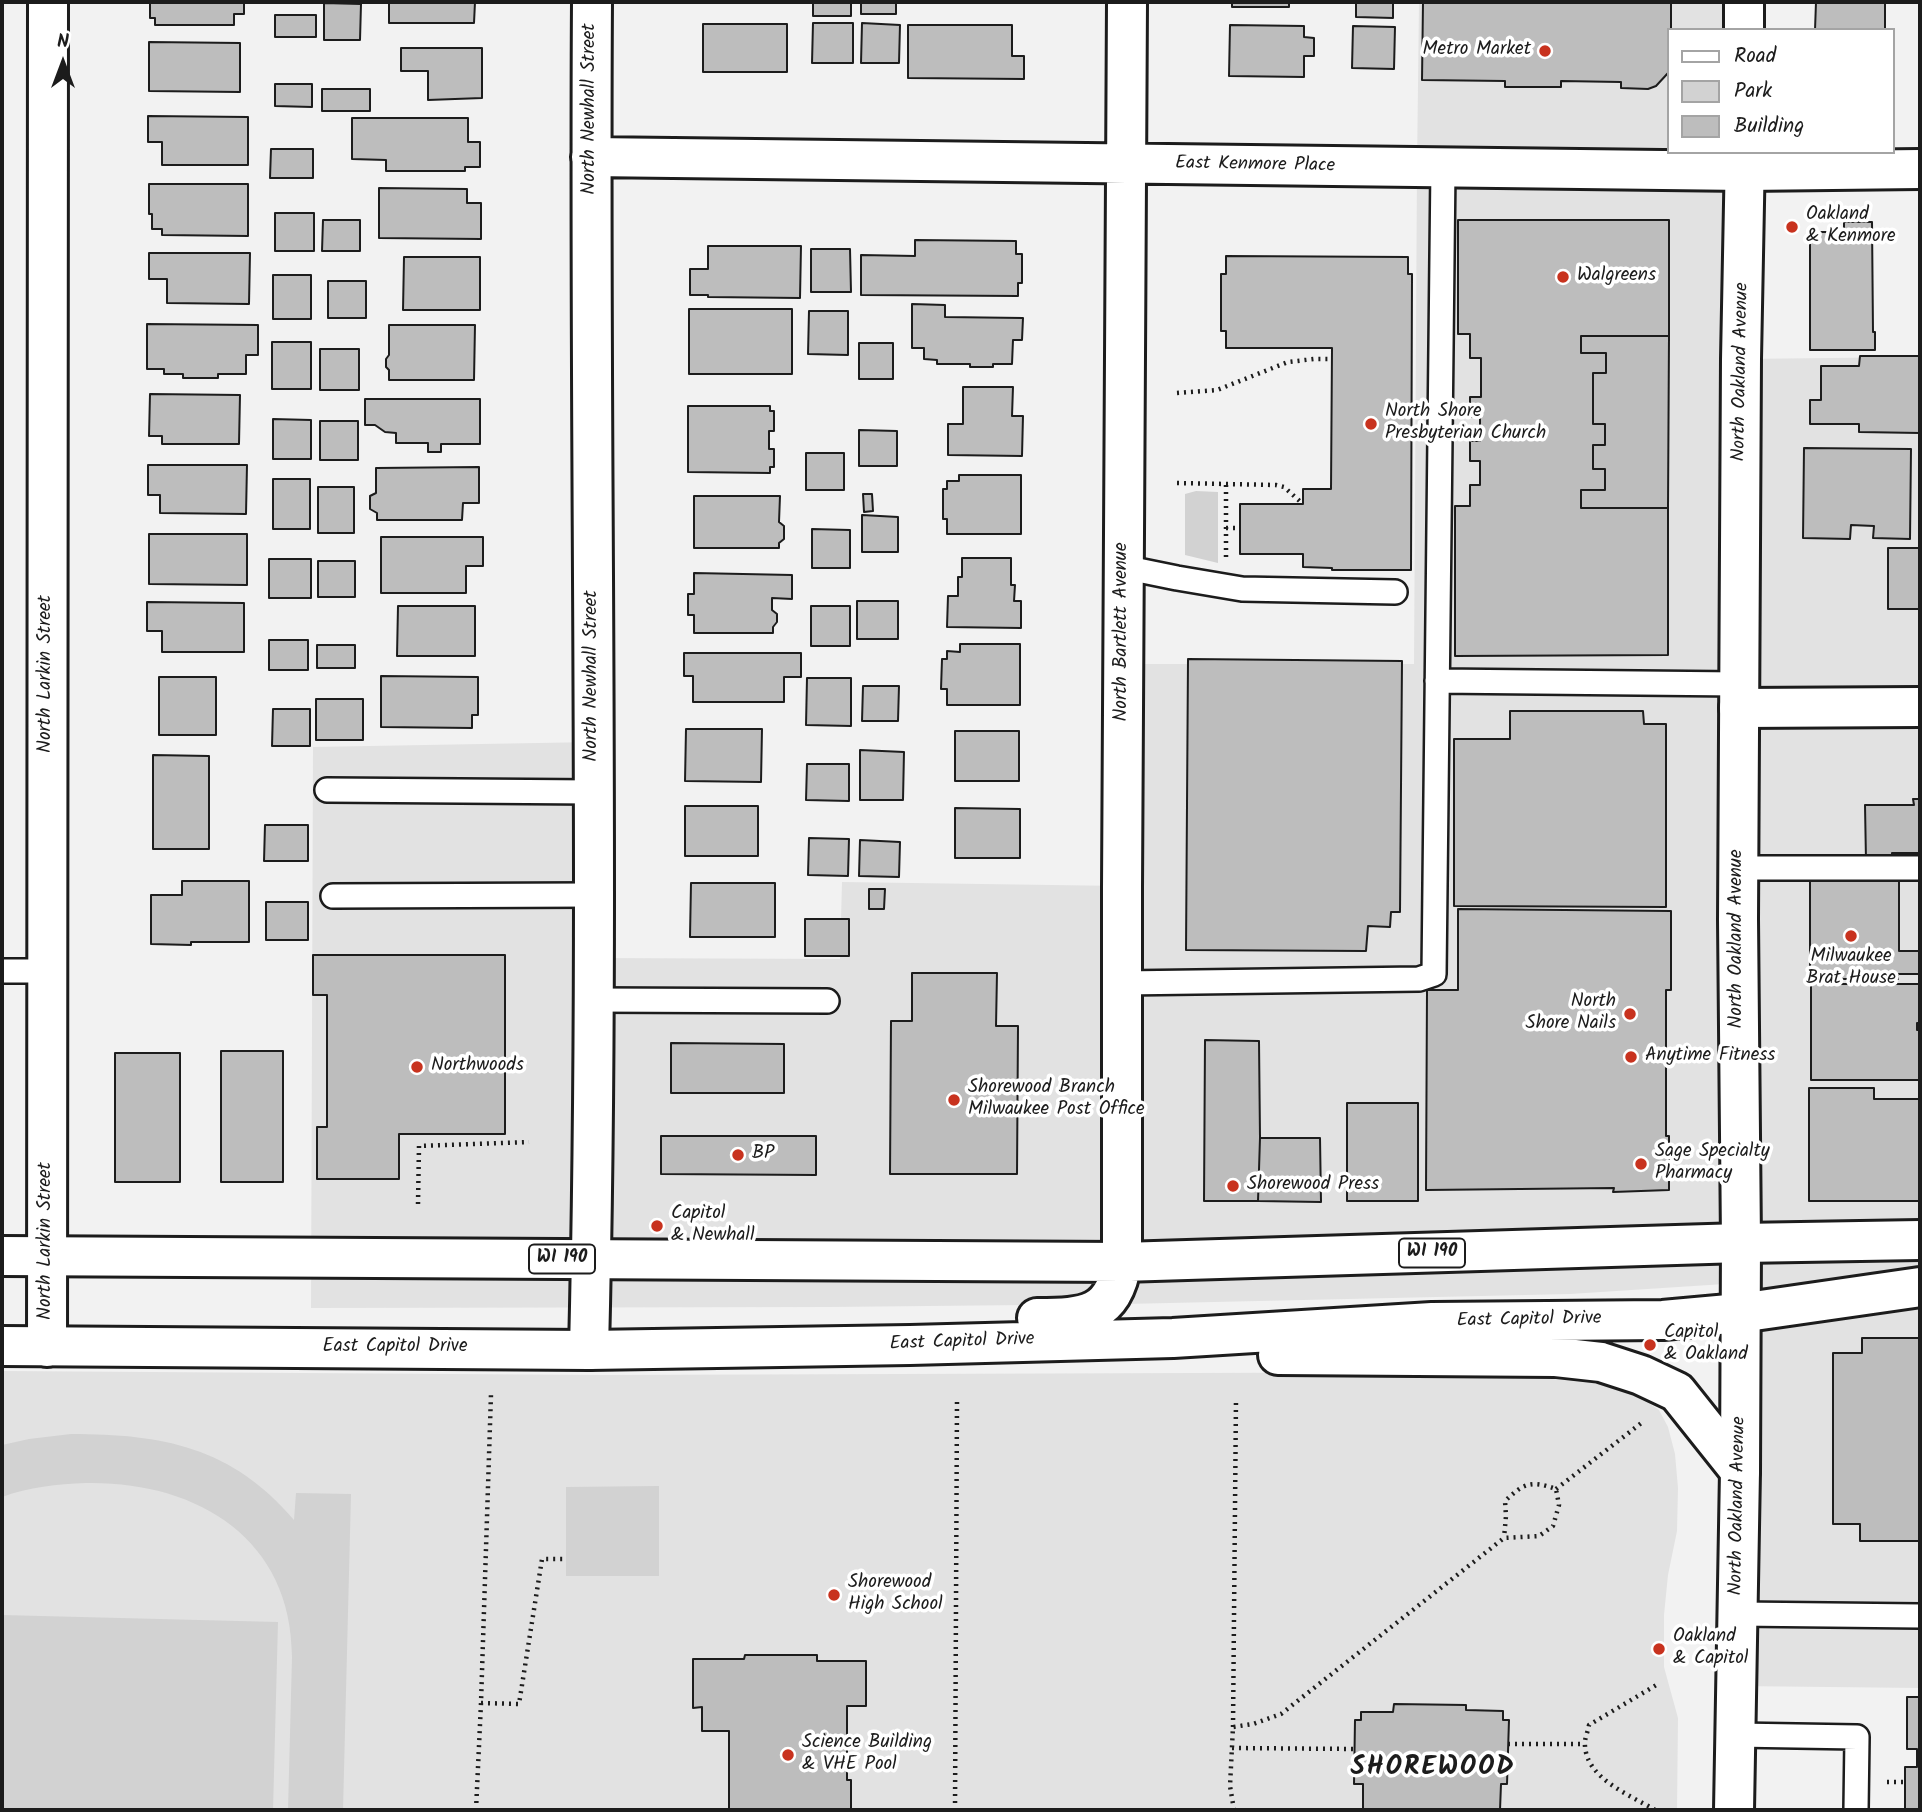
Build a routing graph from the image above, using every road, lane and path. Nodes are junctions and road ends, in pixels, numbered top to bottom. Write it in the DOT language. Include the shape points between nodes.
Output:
graph roads {
  1 [pos="48,2"];
  2 [pos="592,2"];
  3 [pos="1127,2"];
  4 [pos="1744,2"];
  5 [pos="1744,28"];
  6 [pos="591,157"];
  7 [pos="1745,162"];
  8 [pos="1125,163"];
  9 [pos="1443,167"];
  10 [pos="1920,169"];
  11 [pos="1332,359"];
  12 [pos="1177,393"];
  13 [pos="1177,484"];
  14 [pos="1226,484"];
  15 [pos="1303,504"];
  16 [pos="1226,528"];
  17 [pos="1240,528"];
  18 [pos="1123,567"];
  19 [pos="1226,569"];
  20 [pos="1395,592"];
  21 [pos="1437,681"];
  22 [pos="1739,696"];
  23 [pos="1920,707"];
  24 [pos="327,790"];
  25 [pos="594,792"];
  26 [pos="1738,868"];
  27 [pos="1920,868"];
  28 [pos="593,895"];
  29 [pos="333,896"];
  30 [pos="2,971"];
  31 [pos="47,971"];
  32 [pos="1122,983"];
  33 [pos="593,1000"];
  34 [pos="827,1001"];
  35 [pos="529,1142"];
  36 [pos="418,1204"];
  37 [pos="1920,1240"];
  38 [pos="1741,1243"];
  39 [pos="2,1256"];
  40 [pos="47,1256"];
  41 [pos="591,1259"];
  42 [pos="1122,1262"];
  43 [pos="1920,1287"];
  44 [pos="1740,1313"];
  45 [pos="1209,1336"];
  46 [pos="2,1346"];
  47 [pos="47,1346"];
  48 [pos="770,1347"];
  49 [pos="589,1350"];
  50 [pos="491,1394"];
  51 [pos="1236,1399"];
  52 [pos="957,1400"];
  53 [pos="1644,1421"];
  54 [pos="1740,1471"];
  55 [pos="1556,1489"];
  56 [pos="1504,1538"];
  57 [pos="566,1559"];
  58 [pos="1738,1614"];
  59 [pos="1920,1616"];
  60 [pos="1658,1684"];
  61 [pos="481,1703"];
  62 [pos="1233,1727"];
  63 [pos="1736,1735"];
  64 [pos="1508,1744"];
  65 [pos="1584,1744"];
  66 [pos="1232,1748"];
  67 [pos="1355,1749"];
  68 [pos="476,1810"];
  69 [pos="955,1810"];
  70 [pos="1234,1810"];
  71 [pos="1655,1810"];
  72 [pos="1734,1810"];
  73 [pos="1856,1810"];
  1 -- 31 [label="main road, North Larkin Street"];
  2 -- 6 [label="main road, North Newhall Street"];
  3 -- 8 [label="main road, North Bartlett Avenue"];
  4 -- 5 [label="main road"];
  6 -- 8 [label="main road, East Kenmore Place"];
  6 -- 25 [label="main road, North Newhall Street"];
  7 -- 9 [label="main road, East Kenmore Place"];
  7 -- 10 [label="main road, East Kenmore Place"];
  7 -- 22 [label="main road, North Oakland Avenue"];
  8 -- 9 [label="main road, East Kenmore Place"];
  8 -- 18 [label="main road, North Bartlett Avenue"];
  9 -- 21 [label="lane"];
  11 -- 12 [label="path" via="1288,362 1217,390"];
  13 -- 14 [label="path"];
  14 -- 15 [label="path" via="1284,487"];
  14 -- 16 [label="path"];
  16 -- 17 [label="path"];
  16 -- 19 [label="path"];
  18 -- 20 [label="lane" via="1242,589"];
  18 -- 32 [label="main road, North Bartlett Avenue"];
  21 -- 22 [label="lane"];
  21 -- 32 [label="lane" via="1434,974 1419,979"];
  22 -- 23 [label="main road"];
  22 -- 26 [label="main road, North Oakland Avenue"];
  24 -- 25 [label="lane"];
  25 -- 28 [label="main road, North Newhall Street"];
  26 -- 27 [label="lane"];
  26 -- 38 [label="main road, North Oakland Avenue"];
  28 -- 29 [label="lane"];
  28 -- 33 [label="main road, North Newhall Street"];
  30 -- 31 [label="lane"];
  31 -- 40 [label="main road, North Larkin Street"];
  32 -- 42 [label="main road, North Bartlett Avenue"];
  33 -- 34 [label="lane"];
  33 -- 41 [label="main road, North Newhall Street"];
  35 -- 36 [label="path" via="419,1146"];
  37 -- 38 [label="main road, WI 190"];
  38 -- 42 [label="main road, WI 190"];
  38 -- 44 [label="main road, North Oakland Avenue"];
  39 -- 40 [label="main road, WI 190"];
  40 -- 41 [label="main road, WI 190"];
  40 -- 47 [label="main road, North Larkin Street"];
  41 -- 42 [label="main road, WI 190"];
  41 -- 49 [label="main road, North Newhall Street"];
  42 -- 48 [label="main road, North Bartlett Avenue" via="1112,1296 1098,1310 1079,1317 858,1322 816,1327"];
  43 -- 44 [label="main road, East Capitol Drive"];
  44 -- 45 [label="main road, East Capitol Drive" via="1663,1320 1432,1322"];
  44 -- 54 [label="main road, North Oakland Avenue"];
  45 -- 48 [label="main road, East Capitol Drive"];
  45 -- 54 [label="main road" via="1281,1355 1556,1357 1601,1362 1677,1392"];
  46 -- 47 [label="main road, East Capitol Drive"];
  47 -- 49 [label="main road, East Capitol Drive"];
  48 -- 49 [label="main road, East Capitol Drive"];
  50 -- 61 [label="path"];
  51 -- 62 [label="path"];
  52 -- 69 [label="path"];
  53 -- 55 [label="path"];
  54 -- 58 [label="main road, North Oakland Avenue"];
  55 -- 56 [label="path" via="1559,1505 1552,1526 1539,1536"];
  55 -- 56 [label="path" via="1539,1483 1519,1487 1505,1501"];
  56 -- 62 [label="path" via="1281,1714"];
  57 -- 61 [label="path" via="542,1559 519,1704"];
  58 -- 59 [label="lane"];
  58 -- 63 [label="main road, North Oakland Avenue"];
  60 -- 65 [label="path" via="1589,1725"];
  61 -- 68 [label="path"];
  62 -- 66 [label="path"];
  63 -- 72 [label="main road, North Oakland Avenue"];
  63 -- 73 [label="lane" via="1857,1737"];
  64 -- 65 [label="path"];
  65 -- 71 [label="path" via="1588,1761 1600,1776"];
  66 -- 67 [label="path"];
  66 -- 70 [label="path"];
}
